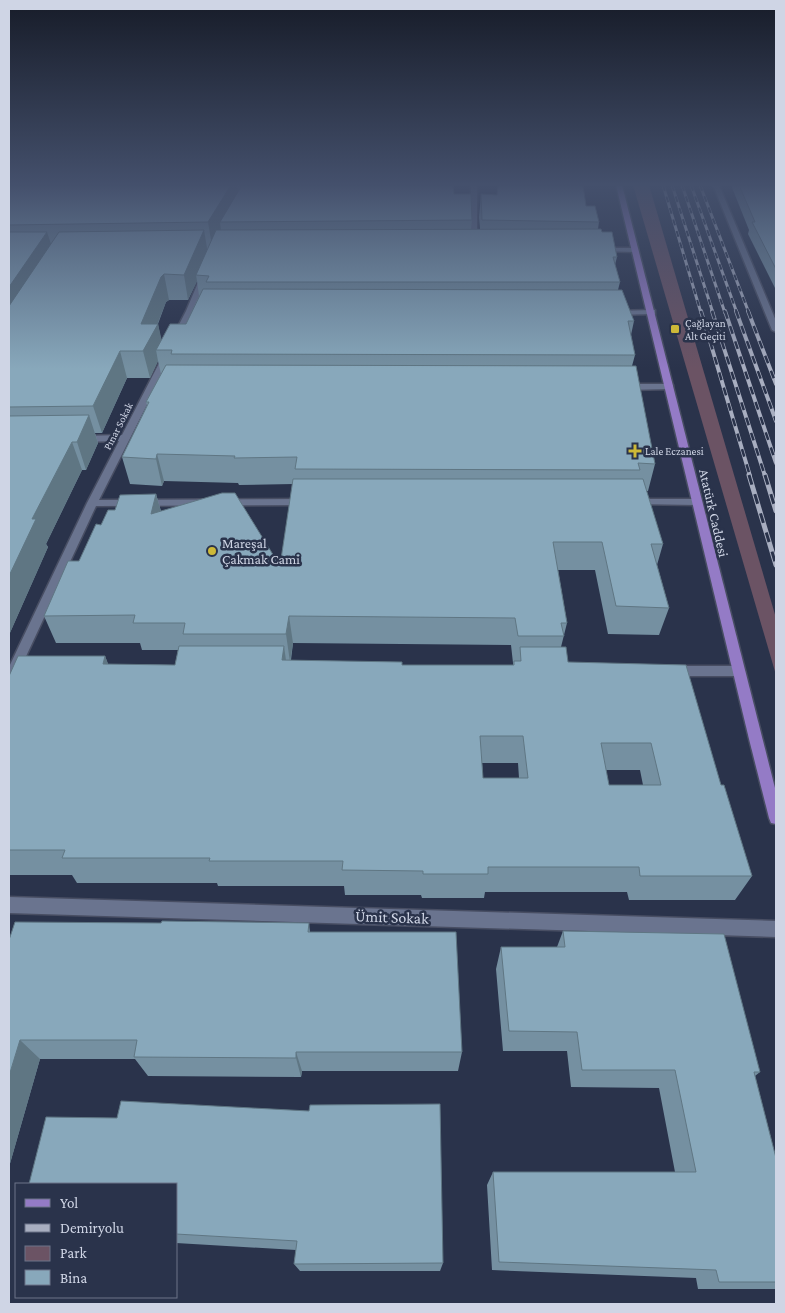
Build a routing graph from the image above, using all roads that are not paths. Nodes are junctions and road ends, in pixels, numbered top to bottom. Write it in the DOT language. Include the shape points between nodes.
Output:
graph roads {
  1 [pos="635,246"];
  2 [pos="741,246"];
  3 [pos="464,248"];
  4 [pos="474,248"];
  5 [pos="484,248"];
  6 [pos="588,249"];
  7 [pos="636,250"];
  8 [pos="209,266"];
  9 [pos="605,312"];
  10 [pos="652,312"];
  11 [pos="776,330"];
  12 [pos="617,387"];
  13 [pos="670,387"];
  14 [pos="124,438"];
  15 [pos="67,439"];
  16 [pos="315,502"];
  17 [pos="628,502"];
  18 [pos="697,502"];
  19 [pos="92,504"];
  20 [pos="658,671"];
  21 [pos="737,671"];
  22 [pos="9,680"];
  23 [pos="776,818"];
  24 [pos="9,905"];
  25 [pos="776,929"];
  1 -- 7 [label="main road, Atatürk Caddesi"];
  2 -- 11 [label="street"];
  3 -- 4 [label="street"];
  4 -- 5 [label="street"];
  6 -- 7 [label="street"];
  7 -- 10 [label="main road, Atatürk Caddesi"];
  8 -- 14 [label="street, Pınar Sokak" via="195,311 156,386"];
  9 -- 10 [label="street"];
  10 -- 13 [label="main road, Atatürk Caddesi"];
  12 -- 13 [label="street"];
  13 -- 18 [label="main road, Atatürk Caddesi"];
  14 -- 15 [label="street"];
  14 -- 19 [label="street, Pınar Sokak"];
  16 -- 19 [label="street"];
  17 -- 18 [label="street"];
  18 -- 21 [label="main road, Atatürk Caddesi"];
  19 -- 22 [label="street, Pınar Sokak" via="20,667"];
  20 -- 21 [label="street"];
  21 -- 23 [label="main road, Atatürk Caddesi"];
  24 -- 25 [label="street, Ümit Sokak"];
}
